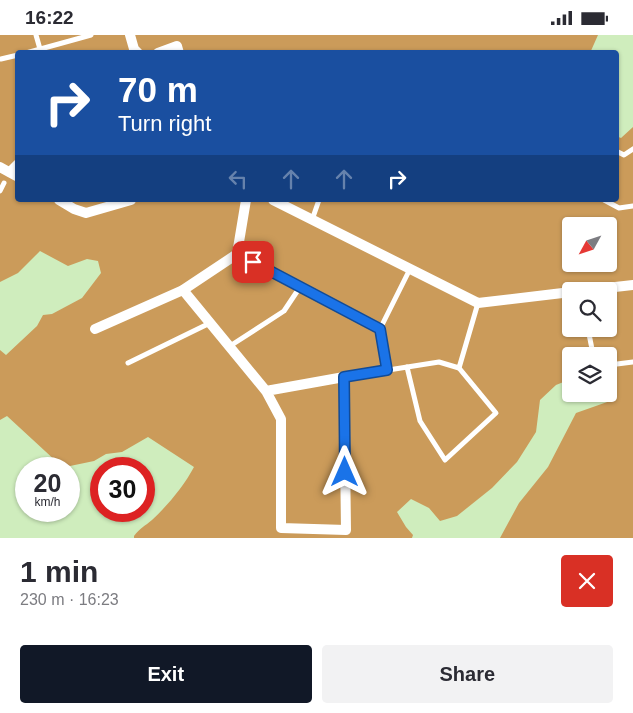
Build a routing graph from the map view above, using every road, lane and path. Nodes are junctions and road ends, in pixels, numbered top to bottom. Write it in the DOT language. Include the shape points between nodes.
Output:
graph roads {
  1 [pos="36,35"];
  2 [pos="91,35"];
  3 [pos="130,35"];
  4 [pos="40,49"];
  5 [pos="36,50"];
  6 [pos="135,50"];
  7 [pos="166,50"];
  8 [pos="178,50"];
  9 [pos="15,56"];
  10 [pos="1,59"];
  11 [pos="633,149"];
  12 [pos="619,152"];
  13 [pos="0,167"];
  14 [pos="14,175"];
  15 [pos="4,183"];
  16 [pos="0,191"];
  17 [pos="62,202"];
  18 [pos="124,202"];
  19 [pos="246,202"];
  20 [pos="277,202"];
  21 [pos="318,202"];
  22 [pos="608,202"];
  23 [pos="633,207"];
  24 [pos="312,220"];
  25 [pos="237,254"];
  26 [pos="410,269"];
  27 [pos="633,285"];
  28 [pos="300,287"];
  29 [pos="617,287"];
  30 [pos="183,290"];
  31 [pos="562,293"];
  32 [pos="478,303"];
  33 [pos="210,323"];
  34 [pos="95,329"];
  35 [pos="380,329"];
  36 [pos="229,347"];
  37 [pos="633,362"];
  38 [pos="128,363"];
  39 [pos="617,364"];
  40 [pos="407,367"];
  41 [pos="459,368"];
  42 [pos="387,370"];
  43 [pos="344,377"];
  44 [pos="266,391"];
  1 -- 4 [label="lane"];
  2 -- 4 [label="lane"];
  3 -- 6 [label="street"];
  4 -- 5 [label="lane"];
  7 -- 8 [label="street" via="177,46"];
  9 -- 10 [label="lane"];
  11 -- 12 [label="lane" via="624,155"];
  13 -- 14 [label="street"];
  15 -- 16 [label="lane"];
  17 -- 18 [label="street" via="86,213"];
  19 -- 25 [label="street"];
  20 -- 24 [label="street"];
  21 -- 24 [label="lane"];
  22 -- 23 [label="lane" via="619,208"];
  24 -- 26 [label="street"];
  25 -- 28 [label="lane"];
  25 -- 30 [label="street"];
  26 -- 32 [label="street"];
  26 -- 35 [label="lane"];
  27 -- 29 [label="street"];
  28 -- 35 [label="lane"];
  28 -- 36 [label="lane" via="284,311"];
  30 -- 33 [label="street"];
  30 -- 34 [label="street"];
  31 -- 32 [label="street"];
  32 -- 41 [label="lane"];
  33 -- 36 [label="street"];
  33 -- 38 [label="lane"];
  35 -- 42 [label="lane"];
  36 -- 44 [label="street"];
  37 -- 39 [label="lane"];
  40 -- 41 [label="lane" via="439,362"];
  40 -- 41 [label="lane" via="420,421 445,460 496,413"];
  40 -- 42 [label="lane"];
  42 -- 43 [label="lane"];
  43 -- 44 [label="street"];
  43 -- 44 [label="street" via="346,530 282,528 281,419"];
}
